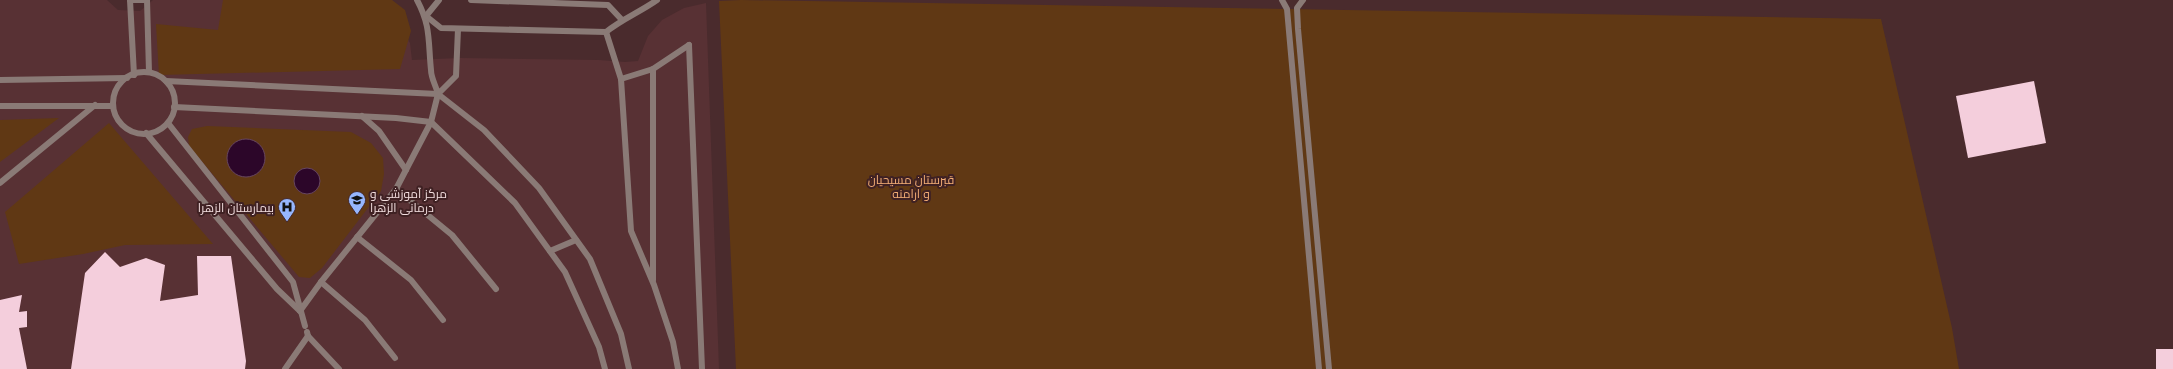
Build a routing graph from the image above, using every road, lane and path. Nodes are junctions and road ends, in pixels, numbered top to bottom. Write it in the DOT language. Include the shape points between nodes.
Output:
graph roads {
  1 [pos="130,0"];
  2 [pos="147,0"];
  3 [pos="417,0"];
  4 [pos="439,0"];
  5 [pos="471,0"];
  6 [pos="657,0"];
  7 [pos="1282,0"];
  8 [pos="1303,0"];
  9 [pos="426,16"];
  10 [pos="622,20"];
  11 [pos="458,28"];
  12 [pos="606,32"];
  13 [pos="653,69"];
  14 [pos="149,72"];
  15 [pos="131,76"];
  16 [pos="621,79"];
  17 [pos="0,80"];
  18 [pos="166,81"];
  19 [pos="438,94"];
  20 [pos="94,105"];
  21 [pos="0,106"];
  22 [pos="113,106"];
  23 [pos="174,107"];
  24 [pos="362,116"];
  25 [pos="431,122"];
  26 [pos="168,123"];
  27 [pos="146,133"];
  28 [pos="406,170"];
  29 [pos="0,183"];
  30 [pos="396,189"];
  31 [pos="357,237"];
  32 [pos="576,240"];
  33 [pos="550,251"];
  34 [pos="320,282"];
  35 [pos="653,283"];
  36 [pos="496,289"];
  37 [pos="300,311"];
  38 [pos="443,320"];
  39 [pos="307,331"];
  40 [pos="395,358"];
  41 [pos="285,369"];
  42 [pos="339,369"];
  43 [pos="605,369"];
  44 [pos="630,369"];
  45 [pos="678,369"];
  46 [pos="702,369"];
  47 [pos="1319,369"];
  48 [pos="1328,369"];
  1 -- 2 [label="lane"];
  1 -- 15 [label="lane"];
  2 -- 14 [label="lane"];
  3 -- 9 [label="lane"];
  4 -- 9 [label="lane"];
  5 -- 10 [label="lane" via="608,4"];
  6 -- 10 [label="lane" via="638,14"];
  7 -- 47 [label="lane" via="1287,9"];
  8 -- 48 [label="lane" via="1297,8 1298,29"];
  9 -- 11 [label="lane" via="441,28"];
  9 -- 19 [label="lane" via="431,72"];
  10 -- 12 [label="lane"];
  11 -- 12 [label="lane"];
  11 -- 19 [label="lane" via="456,76"];
  12 -- 16 [label="lane"];
  13 -- 16 [label="lane"];
  13 -- 35 [label="lane"];
  13 -- 46 [label="lane" via="689,45"];
  14 -- 15 [label="lane"];
  14 -- 18 [label="lane"];
  15 -- 17 [label="lane"];
  15 -- 22 [label="lane" via="115,89"];
  16 -- 35 [label="lane" via="631,231"];
  18 -- 19 [label="lane"];
  18 -- 23 [label="lane" via="174,92"];
  19 -- 25 [label="lane"];
  19 -- 32 [label="lane" via="484,130 539,188"];
  20 -- 21 [label="lane"];
  20 -- 22 [label="lane"];
  20 -- 29 [label="lane"];
  22 -- 27 [label="lane" via="117,118 124,126 133,131"];
  23 -- 24 [label="lane"];
  23 -- 26 [label="lane"];
  24 -- 25 [label="lane"];
  24 -- 28 [label="lane" via="379,131"];
  25 -- 28 [label="lane"];
  25 -- 33 [label="lane" via="515,203"];
  26 -- 27 [label="lane" via="152,133"];
  26 -- 37 [label="lane" via="293,282"];
  27 -- 37 [label="lane" via="277,289"];
  28 -- 30 [label="lane"];
  30 -- 31 [label="lane"];
  30 -- 36 [label="lane" via="452,235"];
  31 -- 34 [label="lane"];
  31 -- 38 [label="lane" via="411,280"];
  32 -- 33 [label="lane"];
  32 -- 44 [label="lane" via="590,259 621,334"];
  33 -- 43 [label="lane" via="565,272 599,347"];
  34 -- 37 [label="lane"];
  34 -- 40 [label="lane" via="365,320"];
  35 -- 45 [label="lane" via="673,342"];
  37 -- 39 [label="lane"];
  39 -- 41 [label="lane"];
  39 -- 42 [label="lane"];
}
